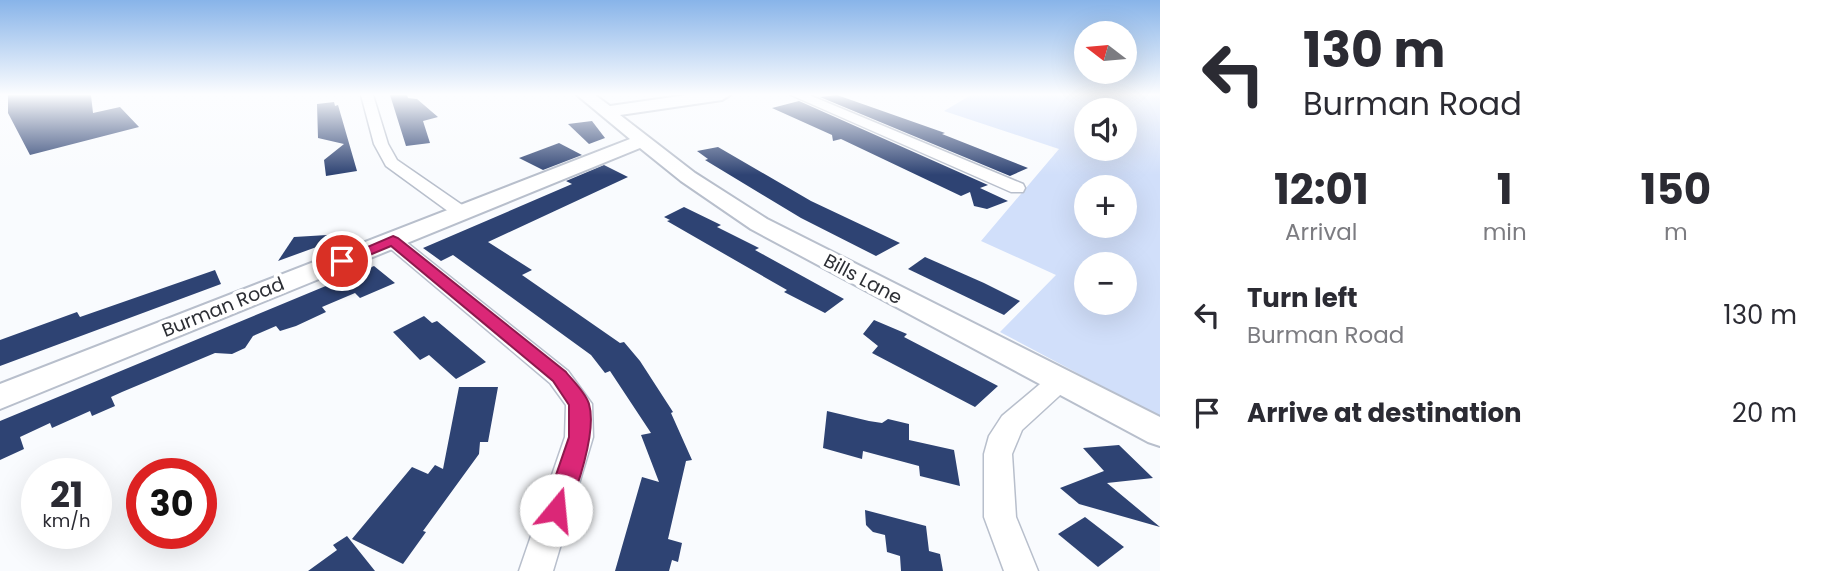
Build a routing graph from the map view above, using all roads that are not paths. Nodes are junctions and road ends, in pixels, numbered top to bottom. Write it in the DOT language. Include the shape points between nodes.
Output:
graph roads {
  1 [pos="375,122"];
  2 [pos="618,122"];
  3 [pos="860,122"];
  4 [pos="642,141"];
  5 [pos="1017,188"];
  6 [pos="462,213"];
  7 [pos="393,241"];
  8 [pos="1061,380"];
  9 [pos="0,397"];
  10 [pos="1160,433"];
  11 [pos="536,571"];
  12 [pos="1021,571"];
  1 -- 6 [label="street" via="391,163"];
  2 -- 4 [label="street, Bills Lane"];
  3 -- 5 [label="street"];
  4 -- 6 [label="street, Burman Road"];
  4 -- 8 [label="street, Bills Lane" via="759,224"];
  6 -- 7 [label="street, Burman Road"];
  7 -- 9 [label="street, Burman Road"];
  7 -- 11 [label="street" via="559,377 579,404 579,437"];
  8 -- 10 [label="street, Bills Lane"];
  8 -- 12 [label="street" via="1012,423 998,454 1000,517"];
}
